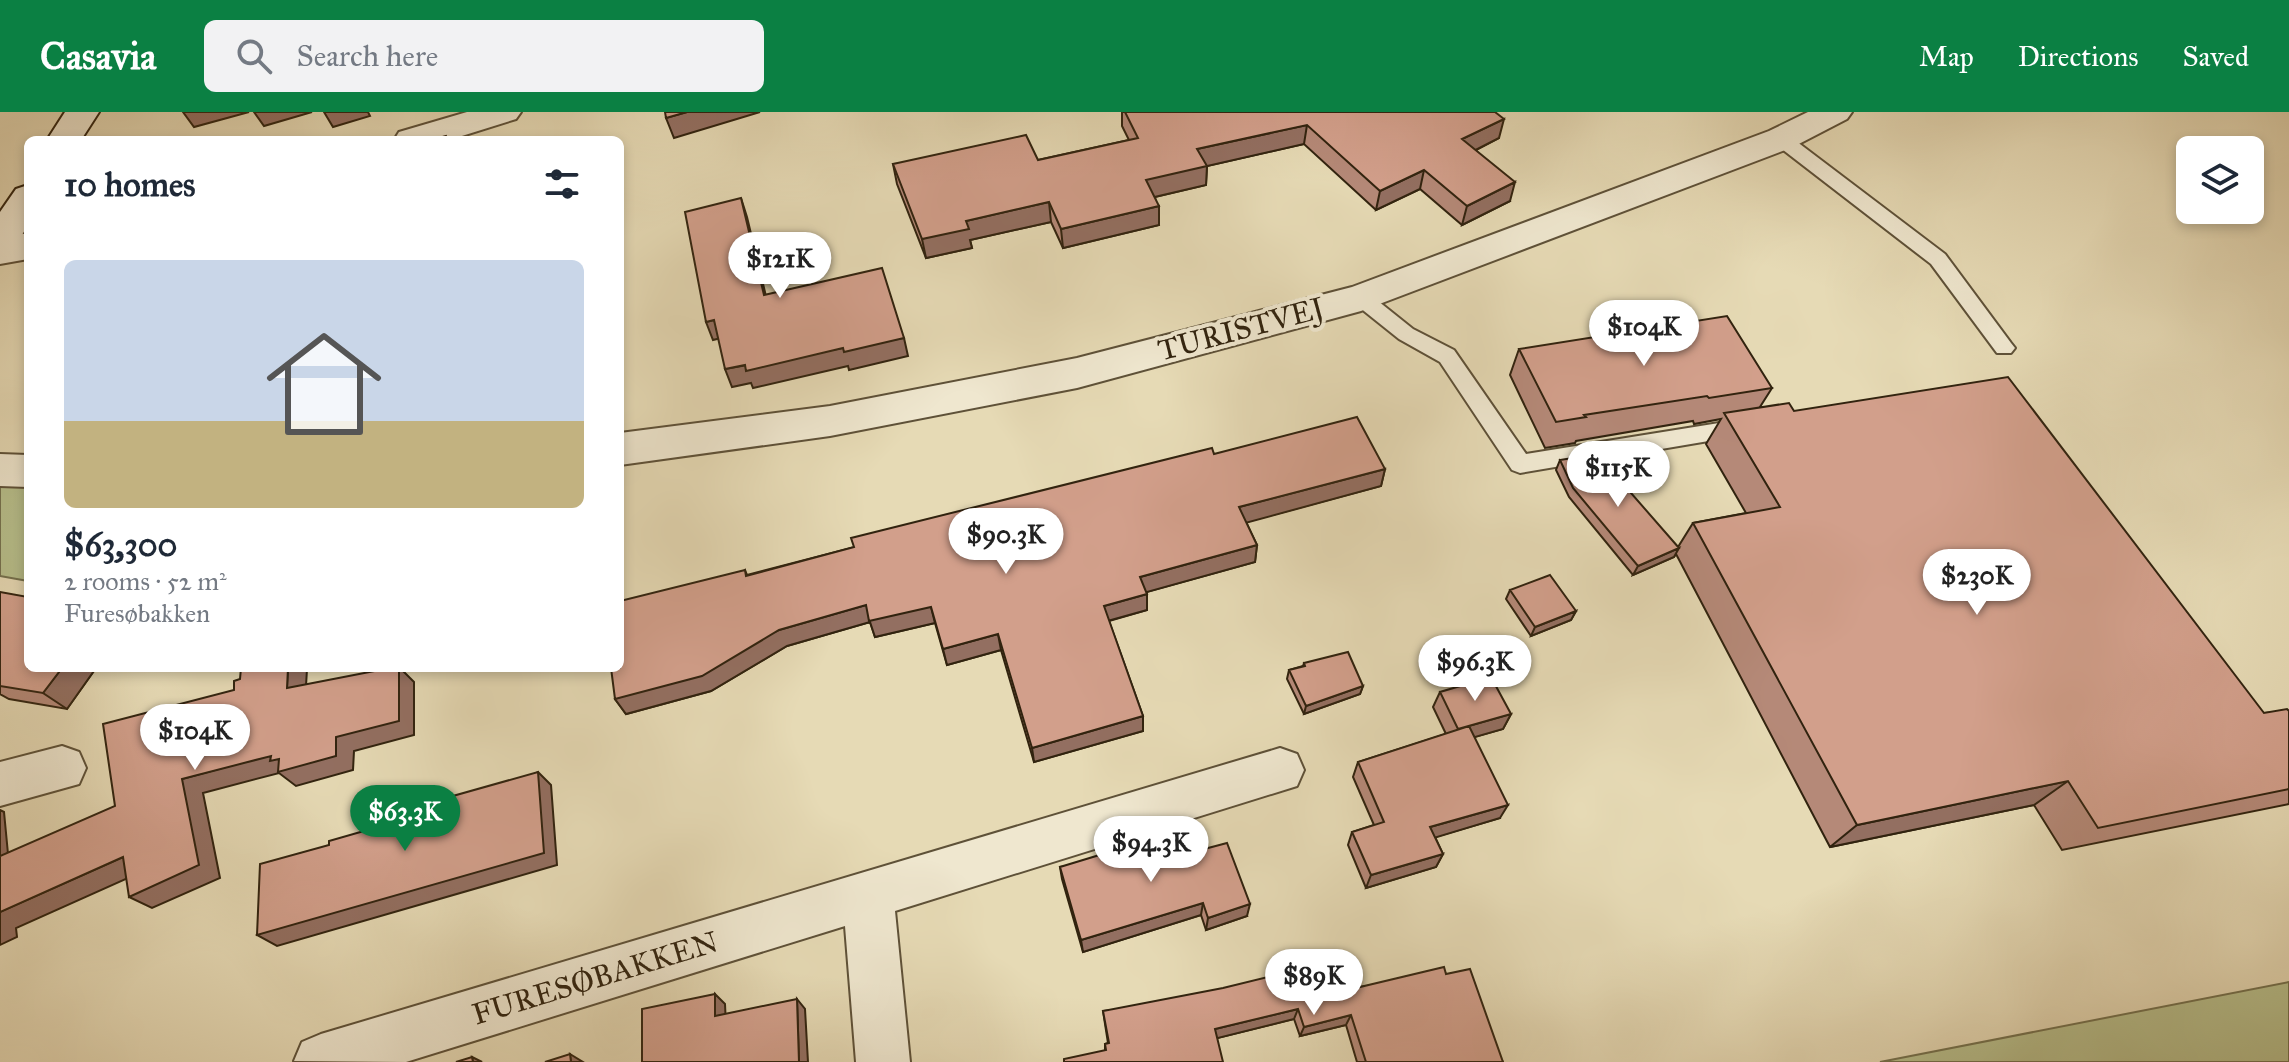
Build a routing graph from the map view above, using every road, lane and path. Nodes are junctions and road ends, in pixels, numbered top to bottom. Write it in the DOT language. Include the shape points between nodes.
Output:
graph roads {
  1 [pos="82,112"];
  2 [pos="504,112"];
  3 [pos="1835,112"];
  4 [pos="67,136"];
  5 [pos="424,136"];
  6 [pos="1781,139"];
  7 [pos="24,203"];
  8 [pos="0,241"];
  9 [pos="24,247"];
  10 [pos="0,251"];
  11 [pos="1361,298"];
  12 [pos="2004,348"];
  13 [pos="1764,423"];
  14 [pos="624,448"];
  15 [pos="0,470"];
  16 [pos="24,471"];
  17 [pos="62,768"];
  18 [pos="1280,770"];
  19 [pos="0,784"];
  20 [pos="868,895"];
  21 [pos="321,1061"];
  22 [pos="883,1062"];
  1 -- 4 [label="street"];
  2 -- 5 [label="street"];
  3 -- 6 [label="street, TURISTVEJ"];
  6 -- 11 [label="street, TURISTVEJ"];
  6 -- 12 [label="lane" via="1938,259"];
  7 -- 8 [label="street"];
  9 -- 10 [label="street"];
  11 -- 13 [label="lane" via="1406,334 1447,356 1520,464"];
  11 -- 14 [label="street, TURISTVEJ" via="1077,373 830,421"];
  15 -- 16 [label="street"];
  17 -- 19 [label="street"];
  18 -- 20 [label="street, FURESØBAKKEN"];
  20 -- 21 [label="street, FURESØBAKKEN"];
  20 -- 22 [label="street"];
}
